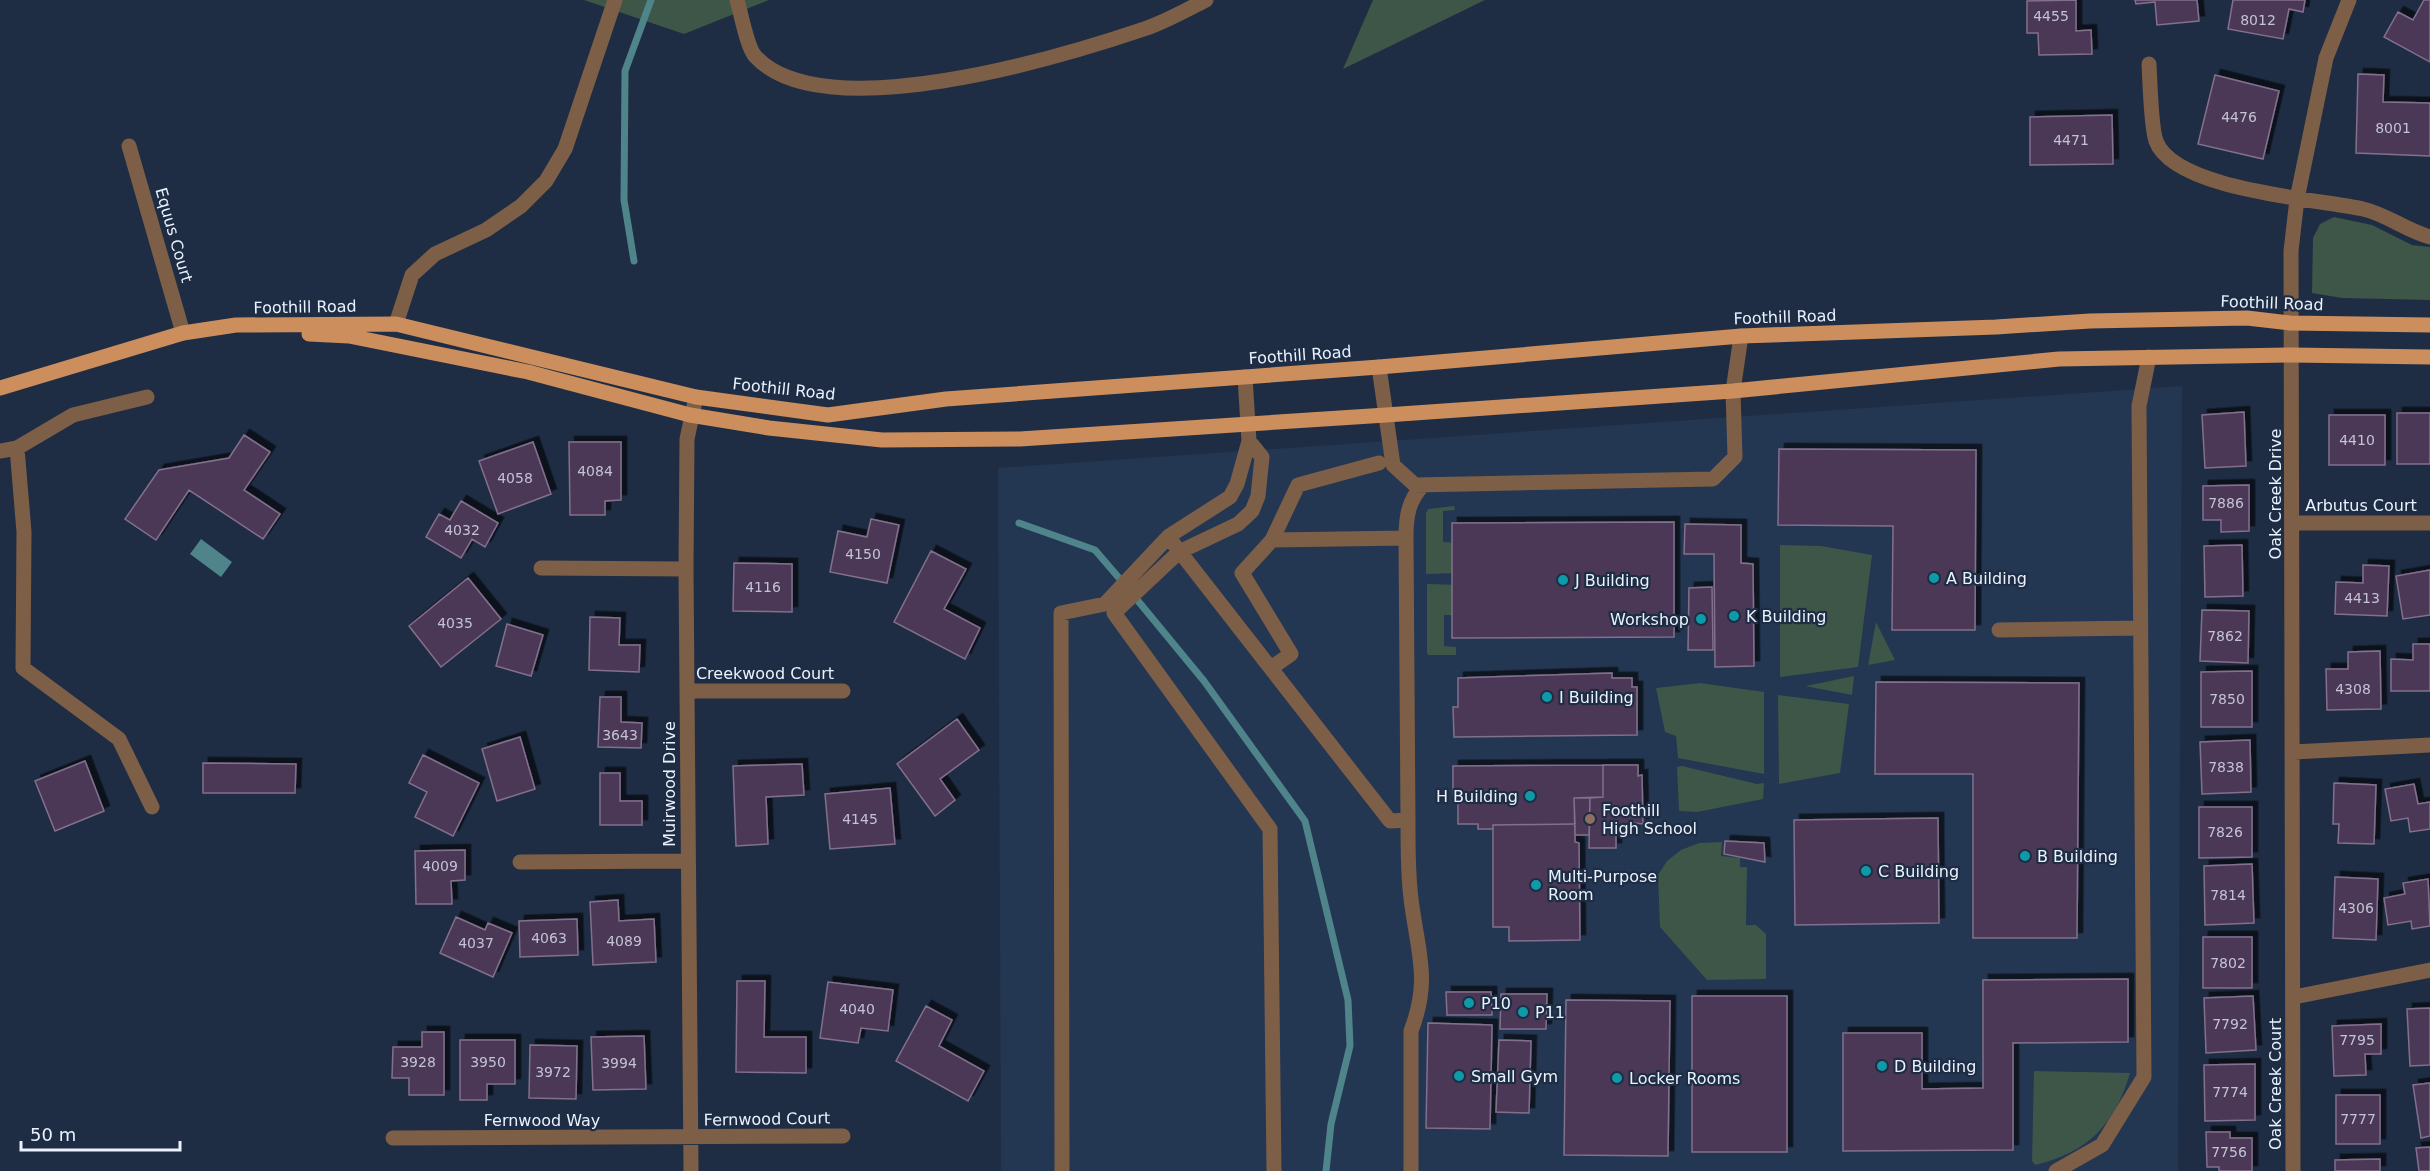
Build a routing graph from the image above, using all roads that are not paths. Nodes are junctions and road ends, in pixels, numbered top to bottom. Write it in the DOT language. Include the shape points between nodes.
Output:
graph roads {
  1 [pos="615,0"];
  2 [pos="737,0"];
  3 [pos="1206,0"];
  4 [pos="2349,0"];
  5 [pos="2149,64"];
  6 [pos="129,146"];
  7 [pos="2297,199"];
  8 [pos="2430,237"];
  9 [pos="2290,323"];
  10 [pos="396,324"];
  11 [pos="2430,326"];
  12 [pos="183,333"];
  13 [pos="1741,336"];
  14 [pos="2292,355"];
  15 [pos="2149,357"];
  16 [pos="2430,357"];
  17 [pos="1379,367"];
  18 [pos="1245,377"];
  19 [pos="0,388"];
  20 [pos="1733,391"];
  21 [pos="147,397"];
  22 [pos="696,397"];
  23 [pos="1386,415"];
  24 [pos="690,416"];
  25 [pos="1249,423"];
  26 [pos="1249,441"];
  27 [pos="16,448"];
  28 [pos="0,451"];
  29 [pos="1379,463"];
  30 [pos="1423,485"];
  31 [pos="2293,523"];
  32 [pos="2430,523"];
  33 [pos="1168,536"];
  34 [pos="1406,538"];
  35 [pos="1272,540"];
  36 [pos="1179,552"];
  37 [pos="541,568"];
  38 [pos="686,569"];
  39 [pos="2140,628"];
  40 [pos="1999,630"];
  41 [pos="1271,668"];
  42 [pos="687,691"];
  43 [pos="843,691"];
  44 [pos="2430,745"];
  45 [pos="2293,752"];
  46 [pos="152,807"];
  47 [pos="1408,820"];
  48 [pos="687,861"];
  49 [pos="520,862"];
  50 [pos="2430,970"];
  51 [pos="2294,996"];
  52 [pos="843,1136"];
  53 [pos="393,1138"];
  54 [pos="691,1138"];
  55 [pos="691,1171"];
  56 [pos="1062,1171"];
  57 [pos="1274,1171"];
  58 [pos="1411,1171"];
  59 [pos="2056,1171"];
  60 [pos="2293,1171"];
  1 -- 10 [label="street" via="565,149 546,181 521,206 486,230 435,254 412,275"];
  2 -- 3 [label="street" via="754,55 782,76 873,90 945,82 1042,58 1146,29"];
  4 -- 7 [label="street, Oak Creek Drive" via="2326,58"];
  5 -- 7 [label="street" via="2156,141 2167,157 2224,184"];
  6 -- 12 [label="street, Equus Court"];
  7 -- 8 [label="street" via="2365,209"];
  7 -- 9 [label="street, Oak Creek Drive" via="2291,251"];
  9 -- 11 [label="main road, Foothill Road"];
  9 -- 13 [label="main road, Foothill Road" via="2247,318 2090,321"];
  9 -- 14 [label="street, Oak Creek Drive"];
  10 -- 12 [label="main road, Foothill Road" via="236,325"];
  10 -- 22 [label="main road, Foothill Road"];
  12 -- 19 [label="main road, Foothill Road"];
  12 -- 24 [label="main road, Foothill Road" via="349,336 528,372"];
  13 -- 17 [label="main road, Foothill Road"];
  13 -- 20 [label="street"];
  14 -- 15 [label="main road, Foothill Road"];
  14 -- 16 [label="main road, Foothill Road"];
  14 -- 31 [label="street, Oak Creek Drive"];
  15 -- 20 [label="main road, Foothill Road" via="2059,359"];
  15 -- 39 [label="street" via="2139,406"];
  17 -- 18 [label="main road, Foothill Road"];
  17 -- 23 [label="street"];
  18 -- 22 [label="main road, Foothill Road" via="946,399 828,415"];
  18 -- 25 [label="street"];
  20 -- 23 [label="main road, Foothill Road"];
  20 -- 30 [label="street" via="1735,457 1713,479"];
  21 -- 27 [label="street" via="73,415"];
  22 -- 24 [label="street, Muirwood Drive"];
  23 -- 25 [label="main road, Foothill Road"];
  23 -- 30 [label="street" via="1393,465 1415,485"];
  24 -- 25 [label="main road, Foothill Road" via="882,440 1020,439"];
  24 -- 38 [label="street, Muirwood Drive"];
  25 -- 26 [label="street"];
  26 -- 33 [label="street" via="1230,497"];
  26 -- 36 [label="street" via="1262,457 1258,496 1252,511 1238,524"];
  27 -- 28 [label="street"];
  27 -- 46 [label="street" via="24,532 23,668 119,739"];
  29 -- 35 [label="street" via="1298,485"];
  30 -- 34 [label="street" via="1408,508"];
  31 -- 32 [label="street, Arbutus Court"];
  31 -- 45 [label="street, Oak Creek Drive"];
  33 -- 36 [label="street"];
  33 -- 56 [label="street" via="1105,604 1061,613"];
  34 -- 35 [label="street"];
  34 -- 47 [label="street"];
  35 -- 41 [label="street" via="1242,573 1291,654"];
  36 -- 41 [label="street"];
  36 -- 57 [label="street" via="1114,613 1270,829"];
  37 -- 38 [label="street"];
  38 -- 42 [label="street, Muirwood Drive"];
  39 -- 40 [label="street"];
  39 -- 59 [label="street" via="2144,1077 2102,1145"];
  41 -- 47 [label="street" via="1390,820"];
  42 -- 43 [label="street, Creekwood Court"];
  42 -- 48 [label="street, Muirwood Drive"];
  44 -- 45 [label="street"];
  45 -- 51 [label="street, Oak Creek Drive"];
  47 -- 58 [label="street" via="1413,912 1423,981 1411,1031"];
  48 -- 49 [label="street"];
  48 -- 54 [label="street, Muirwood Drive"];
  50 -- 51 [label="street"];
  51 -- 60 [label="street, Oak Creek Court"];
  52 -- 54 [label="street, Fernwood Court"];
  53 -- 54 [label="street, Fernwood Way"];
  54 -- 55 [label="street, Muirwood Drive"];
}
